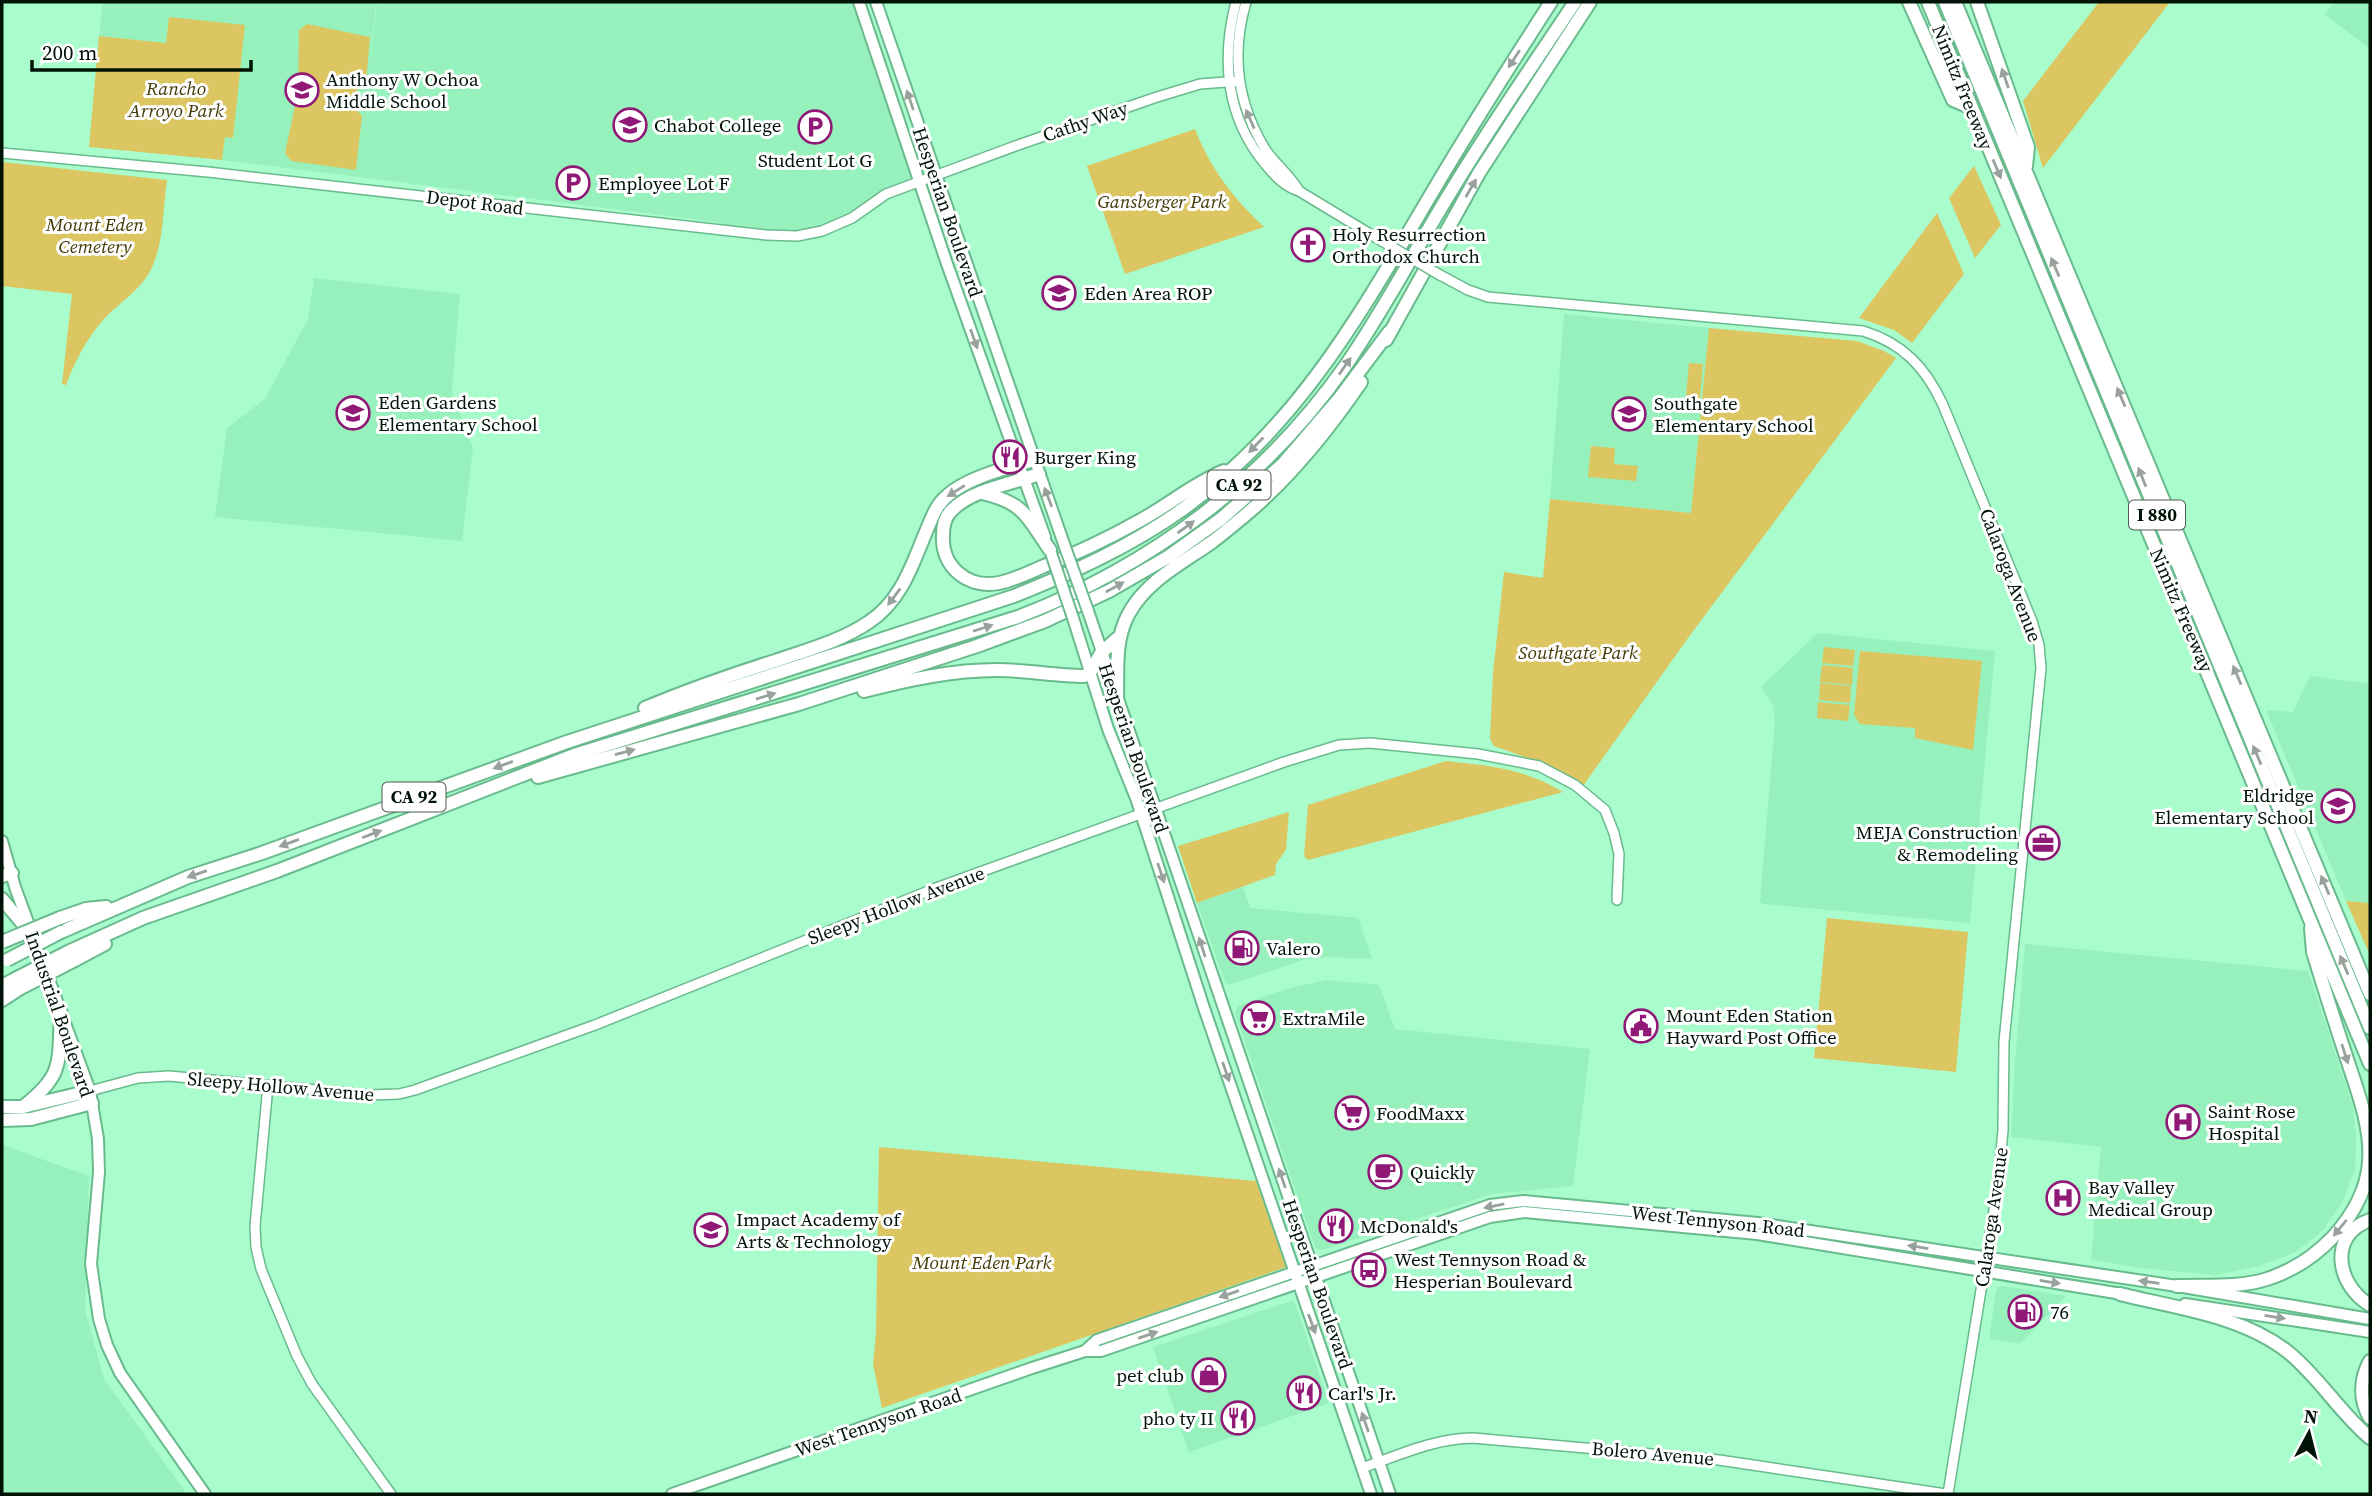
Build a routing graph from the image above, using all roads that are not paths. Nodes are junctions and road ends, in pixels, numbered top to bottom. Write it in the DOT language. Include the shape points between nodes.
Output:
graph roads {
  1 [pos="859,2"];
  2 [pos="876,2"];
  3 [pos="1236,2"];
  4 [pos="1245,2"];
  5 [pos="1551,2"];
  6 [pos="1575,2"];
  7 [pos="1590,2"];
  8 [pos="1597,2"];
  9 [pos="1909,2"];
  10 [pos="1928,2"];
  11 [pos="1945,2"];
  12 [pos="1955,2"];
  13 [pos="1976,2"];
  14 [pos="1579,20"];
  15 [pos="1233,82"];
  16 [pos="1970,107"];
  17 [pos="2,153"];
  18 [pos="2025,167"];
  19 [pos="936,176"];
  20 [pos="921,181"];
  21 [pos="1389,332"];
  22 [pos="1034,460"];
  23 [pos="1018,464"];
  24 [pos="1234,467"];
  25 [pos="1040,474"];
  26 [pos="1023,480"];
  27 [pos="982,493"];
  28 [pos="1050,551"];
  29 [pos="1121,636"];
  30 [pos="1101,653"];
  31 [pos="1090,673"];
  32 [pos="1117,699"];
  33 [pos="799,704"];
  34 [pos="567,742"];
  35 [pos="442,807"];
  36 [pos="1155,809"];
  37 [pos="1141,815"];
  38 [pos="2,841"];
  39 [pos="5,873"];
  40 [pos="2,898"];
  41 [pos="1617,900"];
  42 [pos="117,906"];
  43 [pos="2310,917"];
  44 [pos="34,937"];
  45 [pos="2,942"];
  46 [pos="4,961"];
  47 [pos="17,984"];
  48 [pos="2,986"];
  49 [pos="2370,993"];
  50 [pos="2,1000"];
  51 [pos="61,1013"];
  52 [pos="2370,1028"];
  53 [pos="2370,1064"];
  54 [pos="268,1085"];
  55 [pos="2358,1094"];
  56 [pos="91,1097"];
  57 [pos="2,1107"];
  58 [pos="23,1107"];
  59 [pos="2,1120"];
  60 [pos="2370,1122"];
  61 [pos="2370,1220"];
  62 [pos="1985,1257"];
  63 [pos="1311,1266"];
  64 [pos="1293,1271"];
  65 [pos="1983,1271"];
  66 [pos="1315,1279"];
  67 [pos="1298,1284"];
  68 [pos="2177,1286"];
  69 [pos="2120,1294"];
  70 [pos="2370,1305"];
  71 [pos="2370,1319"];
  72 [pos="2370,1332"];
  73 [pos="1086,1351"];
  74 [pos="2370,1361"];
  75 [pos="2370,1418"];
  76 [pos="2370,1438"];
  77 [pos="1379,1462"];
  78 [pos="1362,1468"];
  79 [pos="205,1494"];
  80 [pos="391,1494"];
  81 [pos="672,1494"];
  82 [pos="1371,1494"];
  83 [pos="1390,1494"];
  84 [pos="1947,1494"];
  1 -- 20 [label="main road, Hesperian Boulevard"];
  19 -- 2 [label="main road, Hesperian Boulevard, one-way"];
  3 -- 15 [label="street, Calaroga Avenue" via="1229,28"];
  4 -- 15 [label="street, Calaroga Avenue"];
  5 -- 24 [label="highway, CA 92, one-way" via="1338,348 1300,398"];
  35 -- 6 [label="highway, CA 92, one-way" via="574,755 1025,614 1107,577 1188,527 1267,459 1335,381 1459,178"];
  7 -- 14 [label="highway"];
  8 -- 14 [label="highway"];
  9 -- 16 [label="highway" via="1953,100"];
  10 -- 16 [label="highway, Nimitz Freeway / I 880"];
  52 -- 11 [label="highway, I 880, one-way"];
  12 -- 18 [label="highway, Nimitz Freeway / I 880"];
  18 -- 13 [label="highway, one-way" via="2028,147"];
  21 -- 14 [label="highway, one-way" via="1479,173"];
  15 -- 19 [label="street, Cathy Way" via="1200,84 1157,97"];
  15 -- 62 [label="street, Calaroga Avenue, bridge" via="1266,150 1299,191 1468,290 1488,297 1863,331 1903,349 1935,387 2029,613 2041,661 2004,1042 2001,1158"];
  16 -- 43 [label="highway, Nimitz Freeway / I 880, one-way"];
  17 -- 20 [label="street, Depot Road" via="797,236 852,218 886,194"];
  49 -- 18 [label="highway, Nimitz Freeway / I 880, one-way"];
  19 -- 20 [label="street, Depot Road"];
  19 -- 22 [label="main road, Hesperian Boulevard"];
  20 -- 23 [label="main road, Hesperian Boulevard, one-way"];
  21 -- 29 [label="highway" via="1344,407 1282,482 1214,541 1143,593 1126,618"];
  33 -- 21 [label="highway, one-way" via="1045,621 1168,557 1221,519 1283,464"];
  22 -- 23 [label="highway"];
  22 -- 25 [label="main road, Hesperian Boulevard"];
  23 -- 26 [label="main road, Hesperian Boulevard"];
  23 -- 34 [label="highway, one-way" via="962,486 945,498 934,512 900,589 871,622 807,650 687,690"];
  24 -- 27 [label="highway" via="1199,482 1086,549 1007,581 988,584 956,572 942,540 947,516 960,503"];
  24 -- 34 [label="highway, CA 92" via="1183,509 1133,541 1028,590"];
  25 -- 26 [label="highway"];
  30 -- 25 [label="main road, Hesperian Boulevard, one-way, bridge"];
  26 -- 27 [label="highway"];
  26 -- 28 [label="main road, Hesperian Boulevard"];
  27 -- 28 [label="highway" via="1013,503 1025,513"];
  28 -- 31 [label="main road, Hesperian Boulevard, bridge"];
  29 -- 30 [label="highway"];
  29 -- 32 [label="highway"];
  30 -- 31 [label="highway"];
  30 -- 32 [label="main road, Hesperian Boulevard"];
  31 -- 33 [label="highway" via="1071,676 995,670 935,675"];
  31 -- 37 [label="main road, Hesperian Boulevard"];
  32 -- 36 [label="main road, Hesperian Boulevard"];
  35 -- 33 [label="highway, one-way"];
  34 -- 42 [label="highway, CA 92, one-way"];
  47 -- 35 [label="highway, CA 92, one-way, bridge" via="143,918"];
  36 -- 37 [label="street, Sleepy Hollow Avenue"];
  36 -- 41 [label="street, Sleepy Hollow Avenue" via="1339,745 1412,747 1539,766 1575,785 1605,810 1619,854"];
  63 -- 36 [label="main road, Hesperian Boulevard, one-way"];
  37 -- 54 [label="street, Sleepy Hollow Avenue" via="936,888 668,996 415,1090 369,1095"];
  37 -- 64 [label="main road, Hesperian Boulevard, one-way"];
  38 -- 39 [label="main road, Industrial Boulevard"];
  39 -- 44 [label="main road, Industrial Boulevard"];
  40 -- 44 [label="highway"];
  42 -- 45 [label="highway, bridge" via="86,909"];
  42 -- 46 [label="highway, CA 92, bridge"];
  43 -- 53 [label="highway, Nimitz Freeway / I 880"];
  43 -- 55 [label="highway, one-way" via="2312,952"];
  44 -- 51 [label="main road, Industrial Boulevard"];
  47 -- 48 [label="highway, CA 92"];
  47 -- 50 [label="highway"];
  51 -- 56 [label="main road, Industrial Boulevard"];
  51 -- 58 [label="highway" via="57,1068 46,1088"];
  54 -- 56 [label="street, Sleepy Hollow Avenue" via="154,1076"];
  54 -- 80 [label="street" via="255,1226 261,1269 312,1384"];
  55 -- 60 [label="highway"];
  55 -- 68 [label="highway, one-way" via="2369,1142 2368,1173 2357,1202 2334,1236 2303,1262 2267,1279"];
  56 -- 58 [label="highway"];
  56 -- 59 [label="highway" via="31,1119"];
  56 -- 79 [label="main road, Industrial Boulevard" via="99,1172 91,1265 99,1319 120,1373"];
  57 -- 58 [label="highway"];
  61 -- 70 [label="highway" via="2348,1237 2341,1256 2347,1284"];
  62 -- 63 [label="main road, West Tennyson Road, one-way" via="1758,1223 1523,1201 1490,1205"];
  62 -- 65 [label="street, Calaroga Avenue"];
  68 -- 62 [label="main road, West Tennyson Road, one-way"];
  63 -- 64 [label="main road, West Tennyson Road"];
  63 -- 66 [label="main road, Hesperian Boulevard"];
  64 -- 67 [label="main road, Hesperian Boulevard"];
  64 -- 73 [label="main road, West Tennyson Road, one-way" via="1097,1340"];
  65 -- 66 [label="main road, West Tennyson Road" via="1757,1234 1524,1212 1490,1217"];
  65 -- 69 [label="main road, West Tennyson Road, one-way"];
  65 -- 84 [label="street, Calaroga Avenue"];
  66 -- 67 [label="main road, West Tennyson Road"];
  77 -- 66 [label="main road, Hesperian Boulevard, one-way"];
  73 -- 67 [label="main road, West Tennyson Road, one-way" via="1101,1351"];
  67 -- 78 [label="main road, Hesperian Boulevard, one-way"];
  68 -- 71 [label="main road, West Tennyson Road"];
  69 -- 72 [label="main road, West Tennyson Road, one-way"];
  69 -- 76 [label="highway" via="2222,1320 2287,1351"];
  73 -- 81 [label="main road, West Tennyson Road"];
  74 -- 75 [label="highway" via="2361,1392"];
  77 -- 78 [label="street, Bolero Avenue"];
  77 -- 83 [label="main road, Hesperian Boulevard"];
  77 -- 84 [label="street, Bolero Avenue" via="1455,1438 1473,1438 1719,1460"];
  78 -- 82 [label="main road, Hesperian Boulevard"];
}
